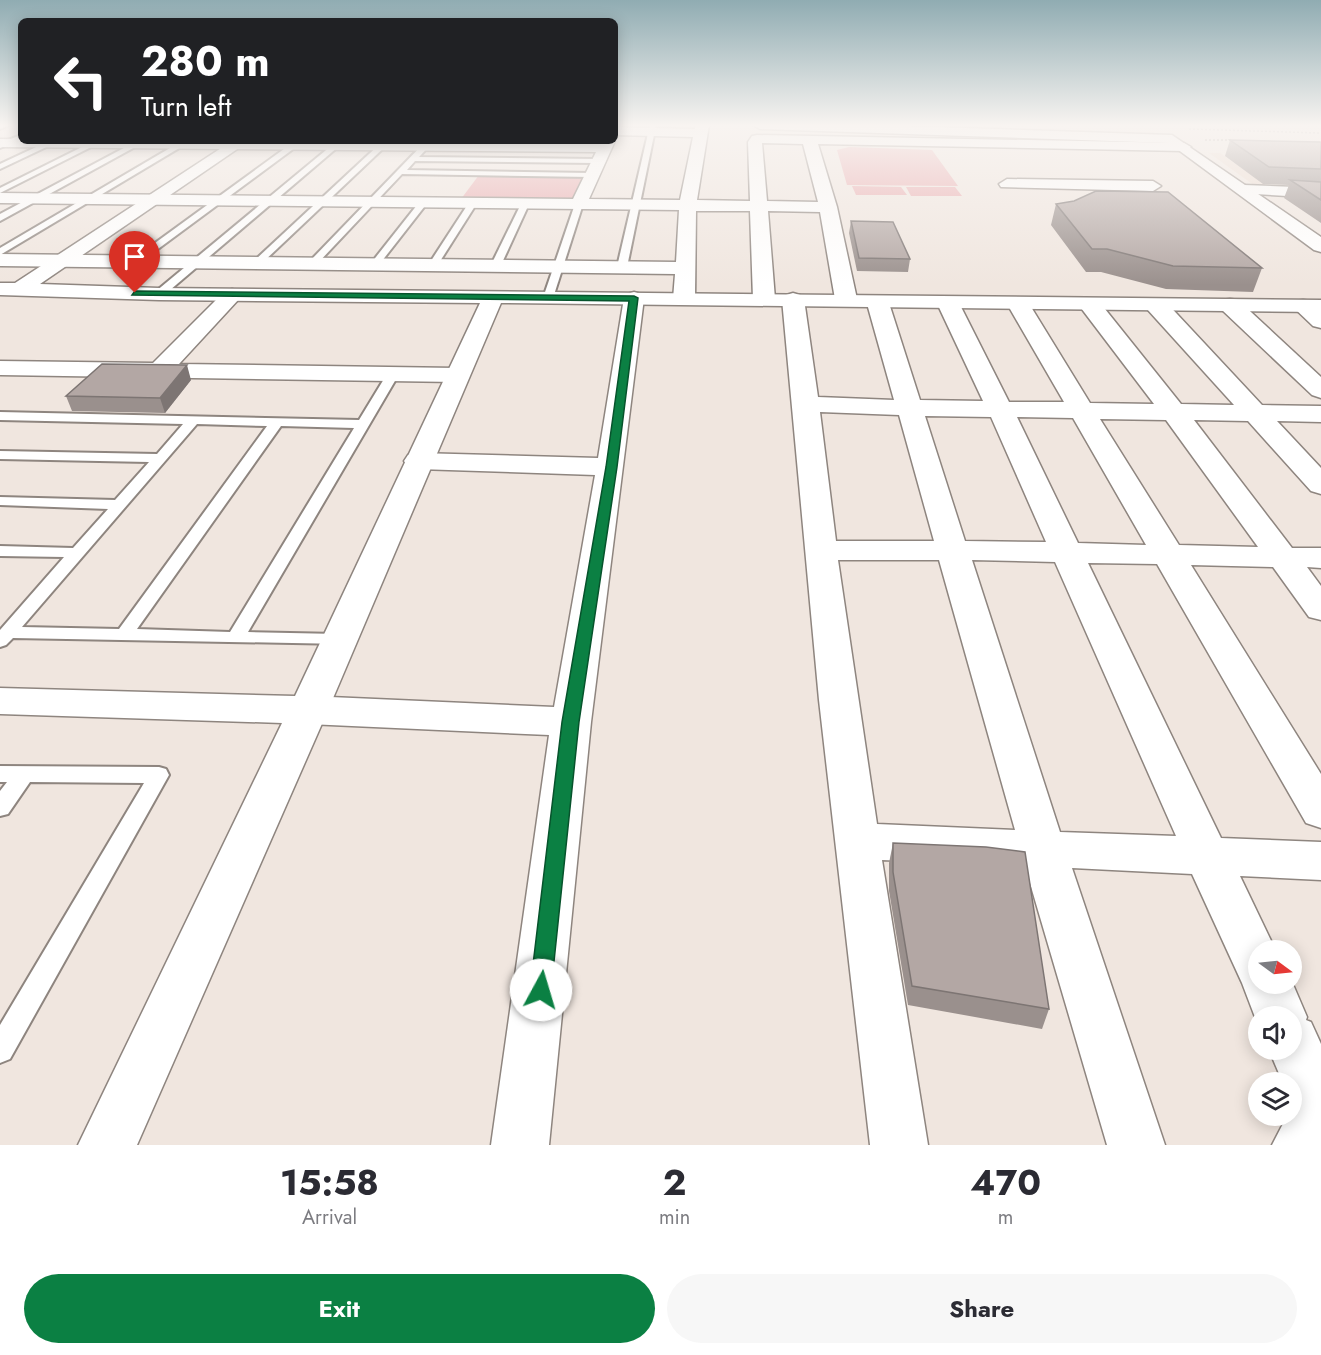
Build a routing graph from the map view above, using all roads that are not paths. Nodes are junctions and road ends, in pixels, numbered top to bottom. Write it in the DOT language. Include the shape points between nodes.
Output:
graph roads {
  1 [pos="25,178"];
  2 [pos="73,178"];
  3 [pos="125,178"];
  4 [pos="186,178"];
  5 [pos="250,178"];
  6 [pos="297,178"];
  7 [pos="347,178"];
  8 [pos="395,178"];
  9 [pos="591,178"];
  10 [pos="641,178"];
  11 [pos="692,178"];
  12 [pos="756,178"];
  13 [pos="820,178"];
  14 [pos="1070,178"];
  15 [pos="1228,178"];
  16 [pos="1008,184"];
  17 [pos="1077,185"];
  18 [pos="1153,186"];
  19 [pos="1244,190"];
  20 [pos="0,191"];
  21 [pos="1321,193"];
  22 [pos="0,198"];
  23 [pos="36,198"];
  24 [pos="90,199"];
  25 [pos="153,200"];
  26 [pos="221,200"];
  27 [pos="270,201"];
  28 [pos="322,201"];
  29 [pos="372,202"];
  30 [pos="424,202"];
  31 [pos="473,203"];
  32 [pos="525,204"];
  33 [pos="579,204"];
  34 [pos="636,204"];
  35 [pos="1096,204"];
  36 [pos="687,205"];
  37 [pos="757,206"];
  38 [pos="828,207"];
  39 [pos="0,218"];
  40 [pos="1321,246"];
  41 [pos="0,252"];
  42 [pos="0,260"];
  43 [pos="59,261"];
  44 [pos="136,261"];
  45 [pos="196,261"];
  46 [pos="258,262"];
  47 [pos="313,263"];
  48 [pos="375,264"];
  49 [pos="434,264"];
  50 [pos="558,266"];
  51 [pos="684,268"];
  52 [pos="494,281"];
  53 [pos="628,283"];
  54 [pos="10,290"];
  55 [pos="159,294"];
  56 [pos="232,295"];
  57 [pos="548,298"];
  58 [pos="684,299"];
  59 [pos="778,299"];
  60 [pos="862,299"];
  61 [pos="947,301"];
  62 [pos="1017,302"];
  63 [pos="1089,304"];
  64 [pos="1155,304"];
  65 [pos="1230,305"];
  66 [pos="1312,306"];
  67 [pos="1321,321"];
  68 [pos="0,368"];
  69 [pos="160,370"];
  70 [pos="393,374"];
  71 [pos="456,375"];
  72 [pos="1321,390"];
  73 [pos="808,404"];
  74 [pos="908,408"];
  75 [pos="1000,409"];
  76 [pos="1083,410"];
  77 [pos="1174,412"];
  78 [pos="1255,413"];
  79 [pos="1321,414"];
  80 [pos="0,416"];
  81 [pos="194,420"];
  82 [pos="277,422"];
  83 [pos="363,424"];
  84 [pos="0,455"];
  85 [pos="161,458"];
  86 [pos="418,461"];
  87 [pos="611,467"];
  88 [pos="1321,485"];
  89 [pos="0,501"];
  90 [pos="120,504"];
  91 [pos="951,550"];
  92 [pos="0,551"];
  93 [pos="821,551"];
  94 [pos="1067,552"];
  95 [pos="78,553"];
  96 [pos="1169,555"];
  97 [pos="1282,557"];
  98 [pos="1321,558"];
  99 [pos="1321,609"];
  100 [pos="7,628"];
  101 [pos="125,634"];
  102 [pos="236,637"];
  103 [pos="338,640"];
  104 [pos="0,701"];
  105 [pos="308,710"];
  106 [pos="571,722"];
  107 [pos="0,774"];
  108 [pos="24,774"];
  109 [pos="0,808"];
  110 [pos="1321,811"];
  111 [pos="857,841"];
  112 [pos="1043,850"];
  113 [pos="1210,858"];
  114 [pos="1321,861"];
  115 [pos="1248,944"];
  116 [pos="0,1050"];
  117 [pos="1301,1060"];
  118 [pos="1321,1106"];
  119 [pos="1321,1119"];
  120 [pos="107,1145"];
  121 [pos="520,1145"];
  122 [pos="899,1145"];
  123 [pos="1136,1145"];
  124 [pos="1301,1145"];
  1 -- 20 [label="lane"];
  2 -- 23 [label="lane"];
  3 -- 24 [label="lane"];
  4 -- 25 [label="street"];
  5 -- 26 [label="lane"];
  6 -- 27 [label="lane"];
  7 -- 28 [label="lane"];
  8 -- 29 [label="lane"];
  9 -- 33 [label="street"];
  10 -- 34 [label="lane"];
  11 -- 36 [label="street"];
  12 -- 37 [label="street"];
  13 -- 38 [label="street"];
  14 -- 17 [label="street"];
  15 -- 19 [label="street"];
  16 -- 17 [label="street"];
  17 -- 18 [label="street"];
  17 -- 35 [label="street"];
  19 -- 21 [label="street"];
  19 -- 40 [label="street"];
  22 -- 23 [label="street"];
  23 -- 24 [label="street"];
  23 -- 39 [label="lane"];
  24 -- 25 [label="street"];
  24 -- 41 [label="lane"];
  25 -- 26 [label="street"];
  25 -- 43 [label="street"];
  26 -- 27 [label="street"];
  26 -- 44 [label="lane"];
  27 -- 28 [label="street"];
  27 -- 45 [label="lane"];
  28 -- 29 [label="street"];
  28 -- 46 [label="lane"];
  29 -- 30 [label="street"];
  29 -- 47 [label="lane"];
  30 -- 31 [label="street"];
  30 -- 48 [label="lane"];
  31 -- 32 [label="street"];
  31 -- 49 [label="lane"];
  32 -- 33 [label="street"];
  32 -- 52 [label="lane"];
  33 -- 34 [label="street"];
  33 -- 50 [label="lane"];
  34 -- 36 [label="street"];
  34 -- 53 [label="lane"];
  36 -- 37 [label="street"];
  36 -- 51 [label="street"];
  37 -- 38 [label="street"];
  37 -- 59 [label="street"];
  38 -- 60 [label="street"];
  42 -- 43 [label="street"];
  43 -- 44 [label="street"];
  43 -- 54 [label="street"];
  44 -- 45 [label="street"];
  45 -- 46 [label="street"];
  45 -- 55 [label="lane"];
  46 -- 47 [label="street"];
  47 -- 48 [label="street"];
  48 -- 49 [label="street"];
  49 -- 52 [label="street"];
  50 -- 52 [label="street"];
  50 -- 53 [label="street"];
  50 -- 57 [label="lane"];
  51 -- 53 [label="street"];
  51 -- 58 [label="street"];
  52 -- 56 [label="street"];
  52 -- 57 [label="street"];
  52 -- 71 [label="street"];
  53 -- 57 [label="street"];
  53 -- 58 [label="street"];
  53 -- 87 [label="street"];
  54 -- 55 [label="street"];
  55 -- 56 [label="street"];
  56 -- 69 [label="street"];
  58 -- 59 [label="street"];
  59 -- 60 [label="street"];
  59 -- 73 [label="street"];
  60 -- 61 [label="street"];
  60 -- 74 [label="street"];
  61 -- 62 [label="street"];
  61 -- 75 [label="street"];
  62 -- 63 [label="street"];
  62 -- 76 [label="street"];
  63 -- 64 [label="street"];
  63 -- 77 [label="street"];
  64 -- 65 [label="street"];
  64 -- 78 [label="street"];
  65 -- 66 [label="street"];
  65 -- 72 [label="street"];
  66 -- 67 [label="street"];
  68 -- 69 [label="street"];
  69 -- 70 [label="street"];
  70 -- 71 [label="street"];
  70 -- 83 [label="lane"];
  71 -- 86 [label="street"];
  73 -- 74 [label="street"];
  73 -- 93 [label="street"];
  74 -- 75 [label="street"];
  74 -- 91 [label="street"];
  75 -- 76 [label="street"];
  75 -- 94 [label="street"];
  76 -- 77 [label="street"];
  76 -- 96 [label="street"];
  77 -- 78 [label="street"];
  77 -- 97 [label="street"];
  78 -- 79 [label="street"];
  78 -- 88 [label="street"];
  80 -- 81 [label="lane"];
  81 -- 82 [label="lane"];
  81 -- 85 [label="lane"];
  82 -- 83 [label="lane"];
  82 -- 101 [label="lane"];
  83 -- 102 [label="lane"];
  84 -- 85 [label="lane"];
  85 -- 90 [label="lane"];
  86 -- 87 [label="street"];
  86 -- 103 [label="street"];
  87 -- 106 [label="street"];
  89 -- 90 [label="lane"];
  90 -- 95 [label="lane"];
  91 -- 93 [label="street"];
  91 -- 94 [label="street"];
  91 -- 112 [label="street"];
  92 -- 95 [label="lane"];
  93 -- 111 [label="street"];
  94 -- 96 [label="street"];
  94 -- 113 [label="street"];
  95 -- 100 [label="lane"];
  96 -- 97 [label="street"];
  96 -- 110 [label="street"];
  97 -- 98 [label="street"];
  97 -- 99 [label="street"];
  100 -- 101 [label="lane"];
  101 -- 102 [label="lane"];
  102 -- 103 [label="lane"];
  103 -- 105 [label="street"];
  104 -- 105 [label="street"];
  105 -- 106 [label="street"];
  105 -- 120 [label="street"];
  106 -- 121 [label="street"];
  107 -- 108 [label="lane"];
  108 -- 109 [label="lane"];
  108 -- 116 [label="lane" via="159,775"];
  111 -- 112 [label="street"];
  111 -- 122 [label="street"];
  112 -- 113 [label="street"];
  112 -- 123 [label="street"];
  113 -- 114 [label="street"];
  113 -- 115 [label="street"];
  117 -- 118 [label="street"];
  119 -- 124 [label="street"];
}
